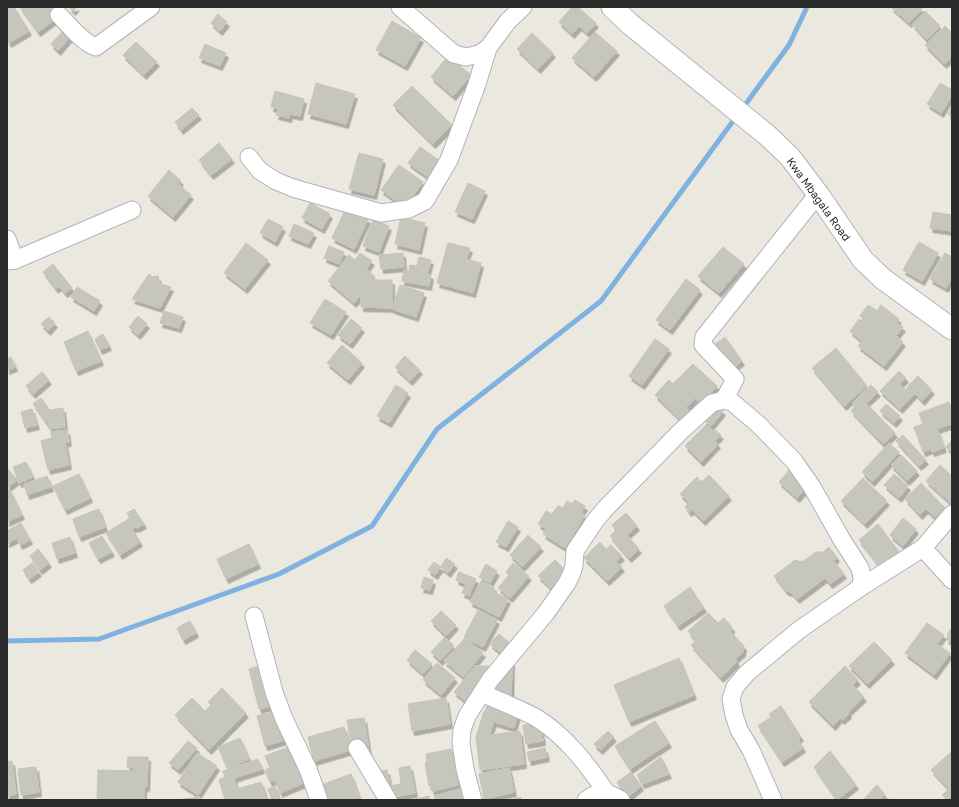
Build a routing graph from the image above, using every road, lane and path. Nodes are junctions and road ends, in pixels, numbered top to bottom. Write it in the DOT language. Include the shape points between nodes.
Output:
graph roads {
  1 [pos="150,7"];
  2 [pos="400,7"];
  3 [pos="523,7"];
  4 [pos="612,7"];
  5 [pos="60,15"];
  6 [pos="488,48"];
  7 [pos="250,156"];
  8 [pos="818,194"];
  9 [pos="132,210"];
  10 [pos="7,239"];
  11 [pos="11,260"];
  12 [pos="952,329"];
  13 [pos="724,400"];
  14 [pos="952,514"];
  15 [pos="922,548"];
  16 [pos="952,580"];
  17 [pos="861,587"];
  18 [pos="254,616"];
  19 [pos="482,693"];
  20 [pos="357,748"];
  21 [pos="606,792"];
  22 [pos="319,800"];
  23 [pos="388,800"];
  24 [pos="473,800"];
  25 [pos="586,800"];
  26 [pos="621,800"];
  27 [pos="773,800"];
  1 -- 5 [label="street" via="96,47 84,40"];
  2 -- 6 [label="street" via="454,54 466,57 479,54"];
  3 -- 6 [label="street" via="508,21"];
  4 -- 8 [label="street, Kwa Mbagala Road" via="767,135 790,157"];
  6 -- 7 [label="street" via="449,160 425,201 409,209 381,212 293,188 260,171"];
  8 -- 12 [label="street, Kwa Mbagala Road" via="863,260 883,280"];
  8 -- 13 [label="street" via="704,337 703,345 735,379"];
  9 -- 11 [label="street"];
  10 -- 11 [label="street"];
  13 -- 17 [label="street" via="732,402 758,424 794,461 860,568"];
  13 -- 19 [label="street" via="712,403 680,432 595,520 575,551 572,575 567,583"];
  14 -- 15 [label="street"];
  15 -- 16 [label="street"];
  15 -- 17 [label="street"];
  17 -- 27 [label="street" via="799,630 735,687 731,699 739,730 751,750"];
  18 -- 22 [label="street" via="274,692"];
  19 -- 21 [label="street" via="535,718 567,742"];
  19 -- 24 [label="street" via="467,716 462,730 465,769"];
  20 -- 23 [label="street"];
  21 -- 25 [label="street" via="594,794"];
  21 -- 26 [label="street"];
}
